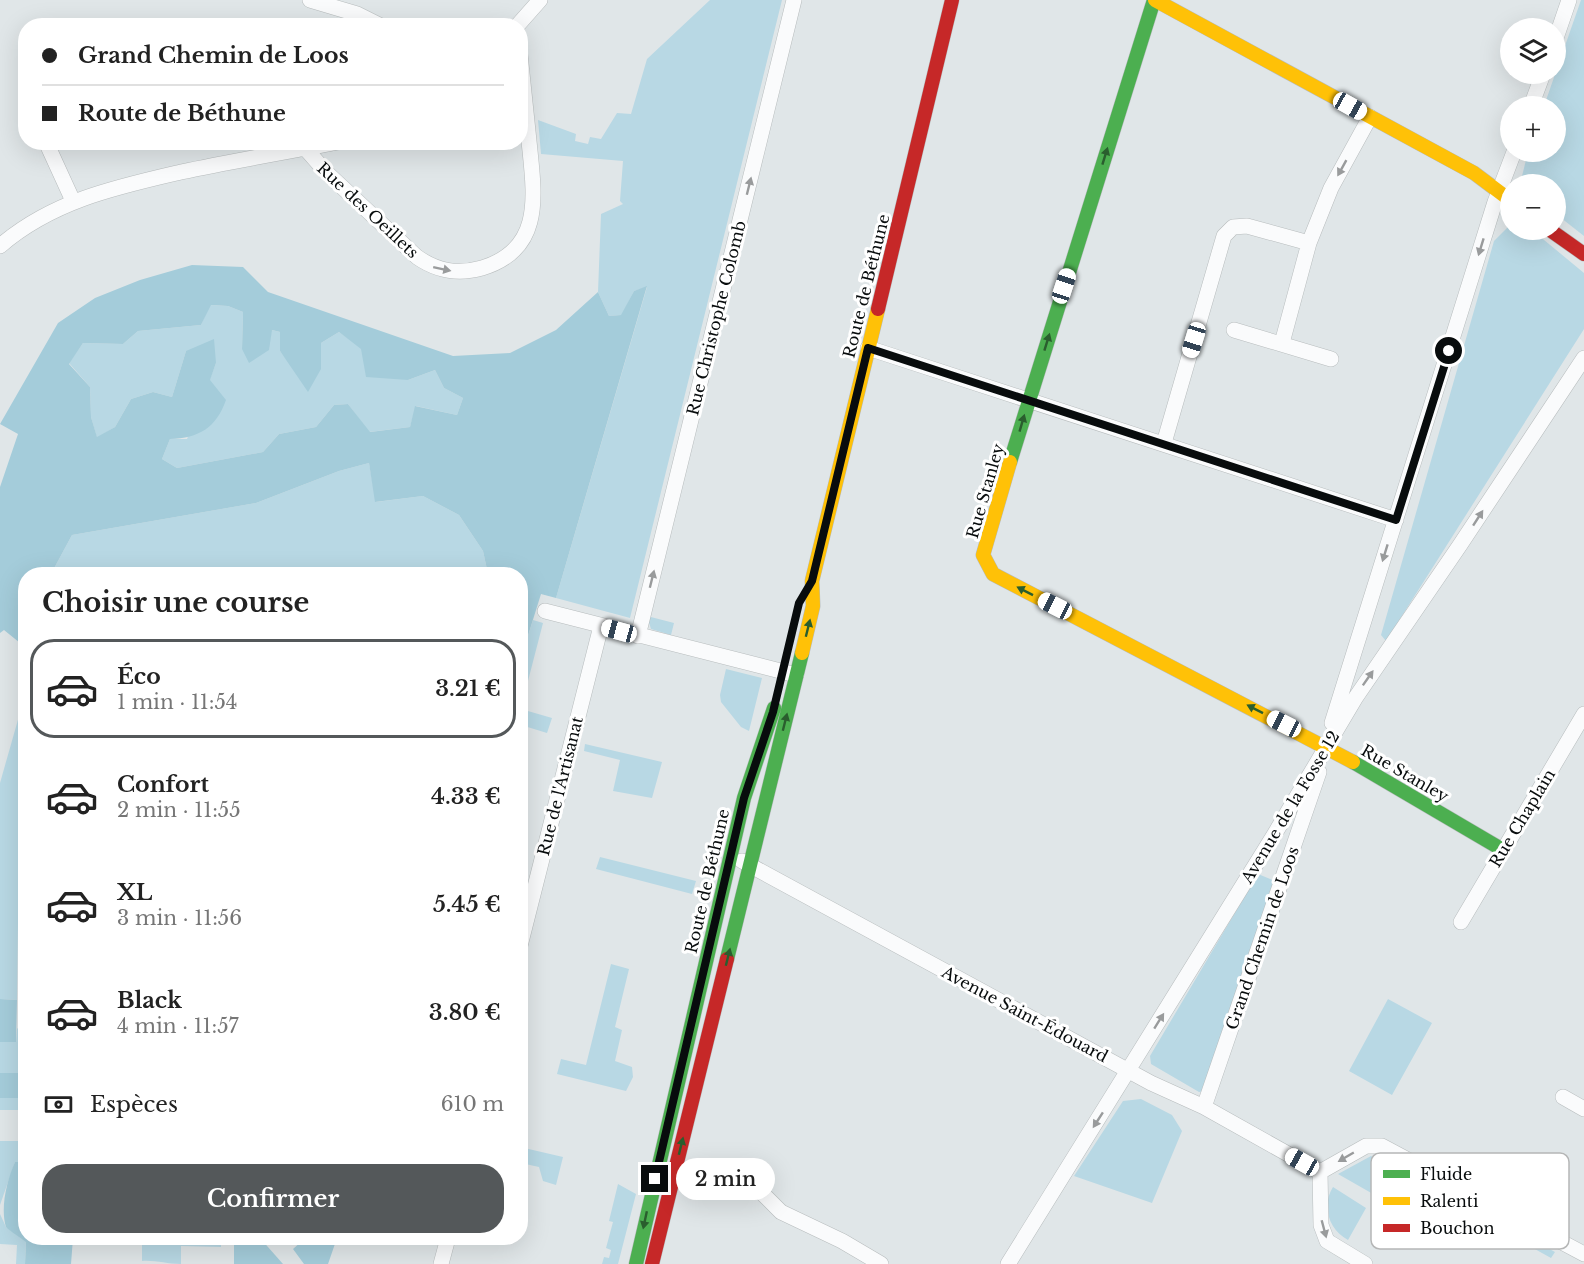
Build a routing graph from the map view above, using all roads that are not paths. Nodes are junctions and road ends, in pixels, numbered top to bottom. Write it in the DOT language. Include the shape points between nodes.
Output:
graph roads {
  1 [pos="310,0"];
  2 [pos="540,0"];
  3 [pos="794,0"];
  4 [pos="1155,0"];
  5 [pos="1569,0"];
  6 [pos="951,3"];
  7 [pos="365,18"];
  8 [pos="524,18"];
  9 [pos="1563,18"];
  10 [pos="1370,117"];
  11 [pos="528,141"];
  12 [pos="50,150"];
  13 [pos="289,150"];
  14 [pos="307,150"];
  15 [pos="1500,192"];
  16 [pos="73,201"];
  17 [pos="1500,211"];
  18 [pos="1564,240"];
  19 [pos="2,242"];
  20 [pos="1309,243"];
  21 [pos="1584,254"];
  22 [pos="1234,330"];
  23 [pos="1282,343"];
  24 [pos="868,348"];
  25 [pos="1331,358"];
  26 [pos="1584,358"];
  27 [pos="1029,398"];
  28 [pos="1164,443"];
  29 [pos="1396,520"];
  30 [pos="812,581"];
  31 [pos="545,611"];
  32 [pos="794,624"];
  33 [pos="601,626"];
  34 [pos="638,636"];
  35 [pos="788,669"];
  36 [pos="1584,714"];
  37 [pos="1325,746"];
  38 [pos="1503,850"];
  39 [pos="731,855"];
  40 [pos="750,865"];
  41 [pos="528,914"];
  42 [pos="1461,922"];
  43 [pos="1128,1070"];
  44 [pos="1563,1097"];
  45 [pos="1204,1107"];
  46 [pos="1584,1109"];
  47 [pos="1396,1153"];
  48 [pos="1320,1172"];
  49 [pos="761,1192"];
  50 [pos="446,1245"];
  51 [pos="441,1264"];
  52 [pos="636,1264"];
  53 [pos="652,1264"];
  54 [pos="881,1264"];
  55 [pos="1008,1264"];
  56 [pos="1365,1264"];
  1 -- 7 [label="street"];
  2 -- 8 [label="street"];
  34 -- 3 [label="street, Rue Christophe Colomb, one-way"];
  4 -- 10 [label="main road"];
  27 -- 4 [label="main road, Rue Stanley, one-way"];
  5 -- 9 [label="street"];
  6 -- 24 [label="main road, Route de Béthune"];
  10 -- 15 [label="main road" via="1473,173"];
  10 -- 20 [label="street, one-way" via="1331,188"];
  14 -- 11 [label="street, Rue des Oeillets, one-way" via="417,257 431,267 461,272 492,265 517,247 527,231 534,207"];
  12 -- 16 [label="street"];
  13 -- 16 [label="street, Rue des Oeillets" via="135,182"];
  16 -- 19 [label="street, Rue des Oeillets"];
  17 -- 29 [label="street, Grand Chemin de Loos, one-way"];
  18 -- 21 [label="main road"];
  20 -- 23 [label="street"];
  20 -- 28 [label="street" via="1247,226 1233,227 1224,236"];
  22 -- 23 [label="street"];
  23 -- 25 [label="street"];
  24 -- 27 [label="street"];
  24 -- 30 [label="main road, Route de Béthune"];
  37 -- 26 [label="street, Avenue de la Fosse 12, one-way"];
  27 -- 28 [label="street"];
  37 -- 27 [label="main road, Rue Stanley, one-way" via="993,574 984,555"];
  28 -- 29 [label="street"];
  29 -- 37 [label="street, Grand Chemin de Loos, one-way"];
  30 -- 32 [label="main road, Route de Béthune" via="799,603"];
  35 -- 30 [label="main road, Route de Béthune, one-way" via="813,606"];
  31 -- 33 [label="street"];
  33 -- 34 [label="street"];
  33 -- 41 [label="street, Rue de l'Artisanat"];
  34 -- 35 [label="street"];
  35 -- 39 [label="main road, Route de Béthune" via="744,798"];
  40 -- 35 [label="main road, Route de Béthune, one-way"];
  36 -- 38 [label="street, Rue Chaplain"];
  37 -- 38 [label="main road, Rue Stanley"];
  43 -- 37 [label="street, Avenue de la Fosse 12, one-way" via="1286,817"];
  37 -- 45 [label="street, Grand Chemin de Loos" via="1316,784"];
  38 -- 42 [label="street, Rue Chaplain"];
  39 -- 40 [label="street, Avenue Saint-Édouard"];
  39 -- 52 [label="main road, Route de Béthune, one-way"];
  40 -- 43 [label="street, Avenue Saint-Édouard"];
  53 -- 40 [label="main road, Route de Béthune, one-way"];
  43 -- 45 [label="street, Avenue Saint-Édouard"];
  43 -- 55 [label="street, Avenue de la Fosse 12, one-way"];
  44 -- 46 [label="street"];
  45 -- 48 [label="street, Avenue Saint-Édouard"];
  47 -- 48 [label="street, one-way" via="1382,1146 1366,1146"];
  48 -- 56 [label="street, one-way" via="1321,1225 1327,1241"];
  49 -- 54 [label="street" via="781,1212"];
  50 -- 51 [label="street"];
}
